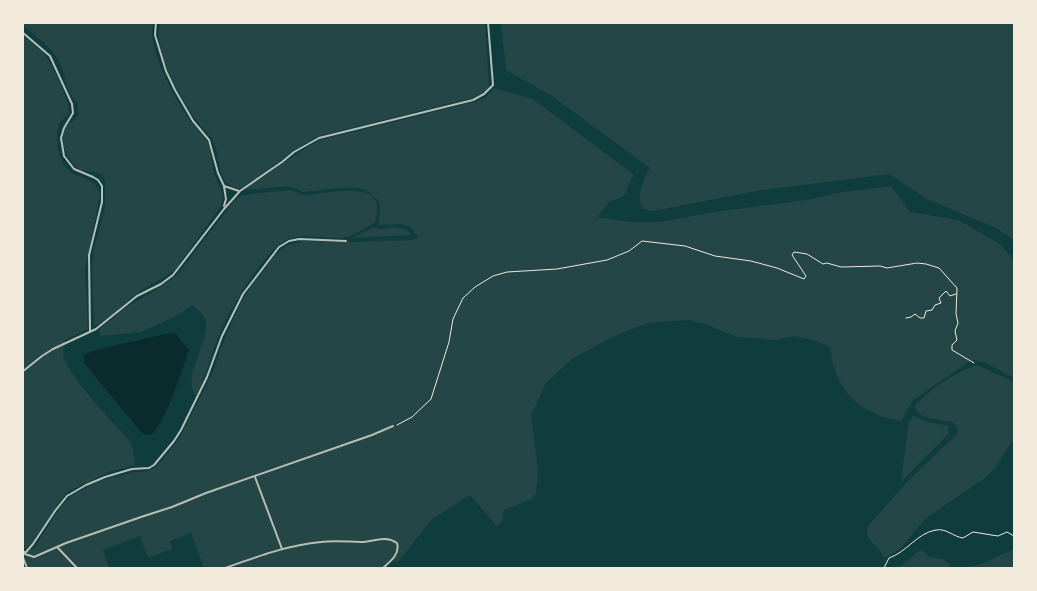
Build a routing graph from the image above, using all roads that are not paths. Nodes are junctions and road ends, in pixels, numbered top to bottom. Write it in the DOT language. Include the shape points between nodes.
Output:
graph roads {
  1 [pos="156,22"];
  2 [pos="488,22"];
  3 [pos="22,32"];
  4 [pos="224,186"];
  5 [pos="240,191"];
  6 [pos="224,209"];
  7 [pos="346,241"];
  8 [pos="90,332"];
  9 [pos="22,372"];
  10 [pos="393,426"];
  11 [pos="255,477"];
  12 [pos="57,547"];
  13 [pos="282,549"];
  14 [pos="22,553"];
  15 [pos="27,568"];
  16 [pos="77,568"];
  17 [pos="225,568"];
  18 [pos="383,568"];
  1 -- 4 [label="street" via="155,35 166,71 193,121 209,140"];
  2 -- 5 [label="street" via="493,85 484,94 473,100 319,138"];
  3 -- 8 [label="street" via="50,56 72,104 73,113 62,138 64,156 74,169 94,177 102,186 102,202 90,255"];
  4 -- 5 [label="street"];
  4 -- 6 [label="street"];
  5 -- 6 [label="street"];
  6 -- 8 [label="street" via="173,275 137,296"];
  7 -- 14 [label="street" via="299,240 288,241 279,247 243,294 181,430 154,465 105,477 67,496 33,544"];
  8 -- 9 [label="street" via="53,349"];
  10 -- 11 [label="street"];
  11 -- 12 [label="street"];
  11 -- 13 [label="street"];
  12 -- 14 [label="street" via="34,558"];
  12 -- 16 [label="street"];
  13 -- 17 [label="street"];
  13 -- 18 [label="street" via="323,541 367,542 389,538 397,543 397,554"];
  14 -- 15 [label="street"];
}
